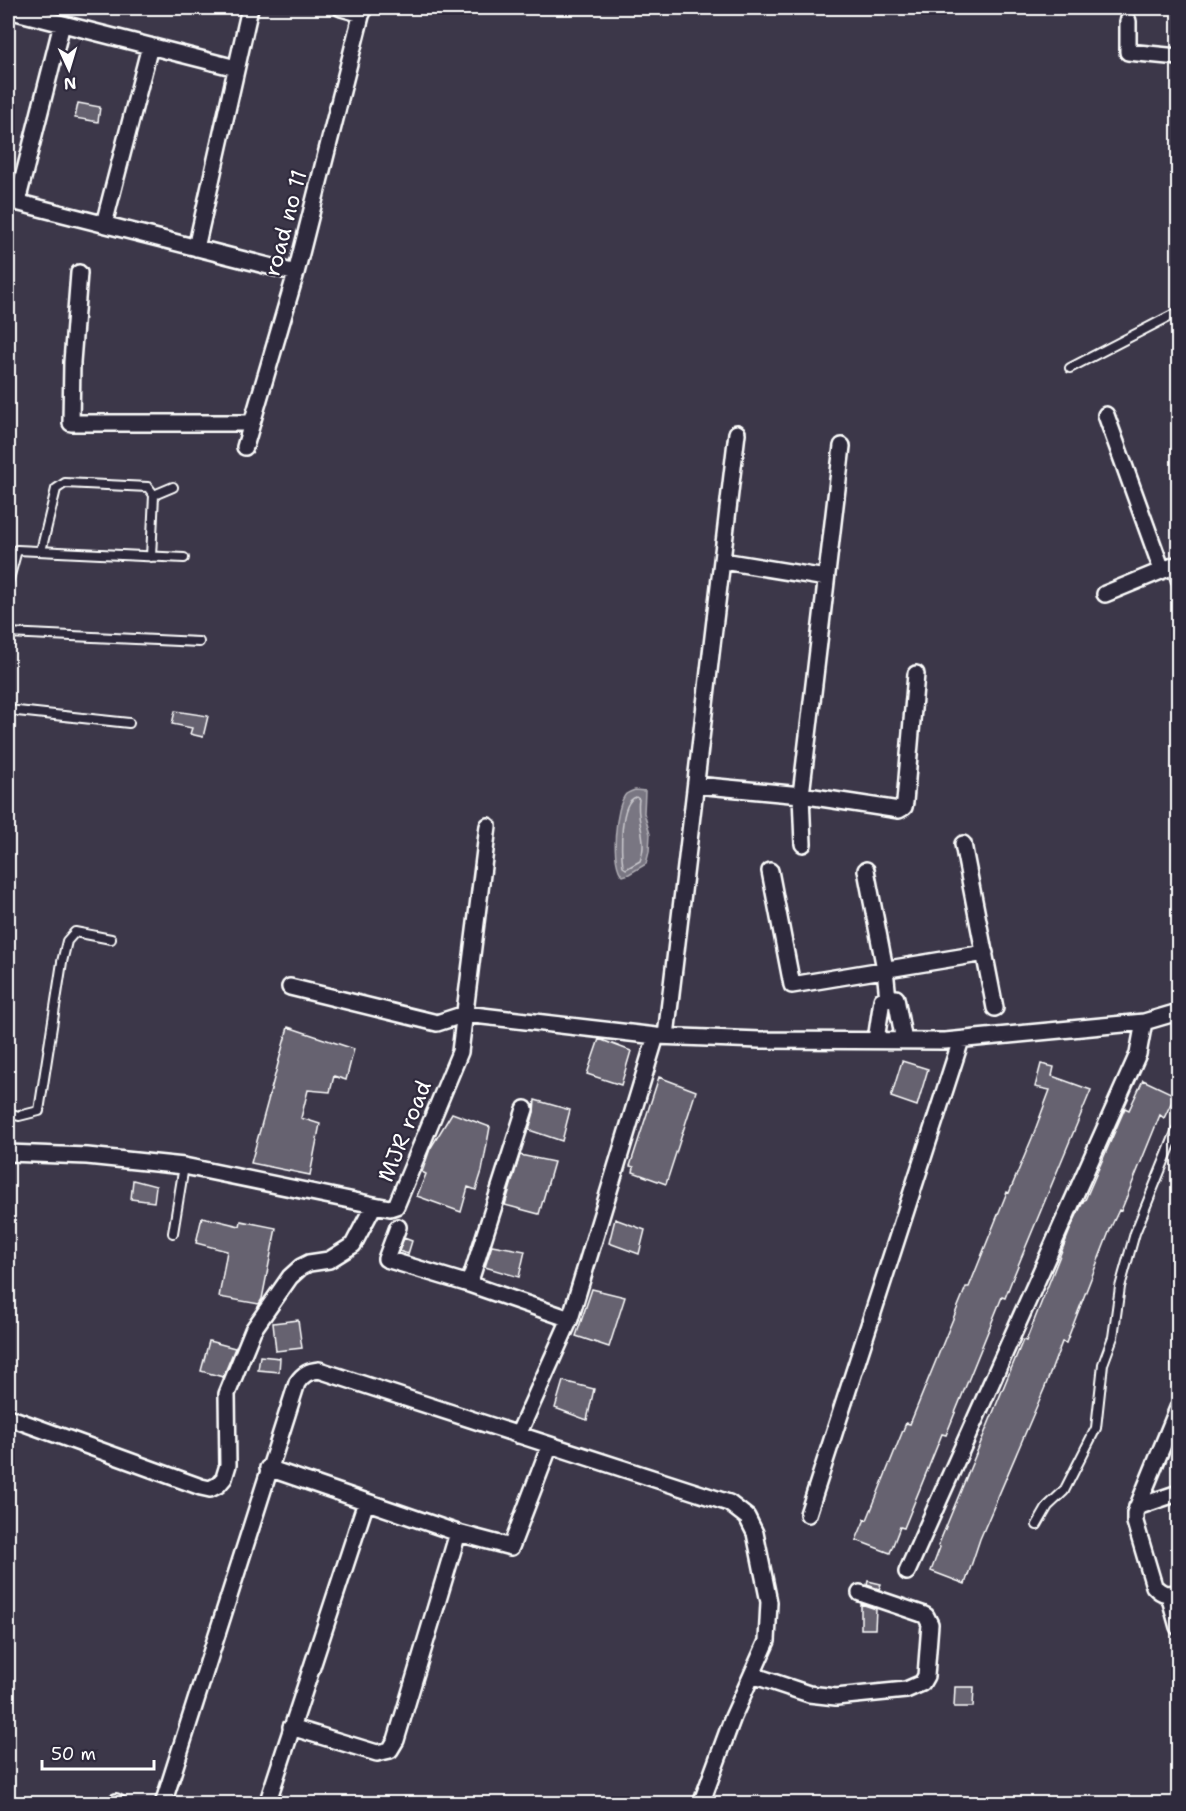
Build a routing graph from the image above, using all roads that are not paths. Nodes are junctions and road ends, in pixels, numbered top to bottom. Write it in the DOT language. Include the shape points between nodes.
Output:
graph roads {
  1 [pos="250,8"];
  2 [pos="341,8"];
  3 [pos="8,10"];
  4 [pos="363,11"];
  5 [pos="1128,21"];
  6 [pos="62,24"];
  7 [pos="150,46"];
  8 [pos="1179,57"];
  9 [pos="236,68"];
  10 [pos="12,201"];
  11 [pos="104,224"];
  12 [pos="196,248"];
  13 [pos="79,273"];
  14 [pos="296,273"];
  15 [pos="1179,312"];
  16 [pos="1070,368"];
  17 [pos="1106,415"];
  18 [pos="250,423"];
  19 [pos="737,434"];
  20 [pos="842,446"];
  21 [pos="245,447"];
  22 [pos="173,487"];
  23 [pos="154,495"];
  24 [pos="41,551"];
  25 [pos="151,556"];
  26 [pos="184,558"];
  27 [pos="723,561"];
  28 [pos="1170,567"];
  29 [pos="826,578"];
  30 [pos="8,583"];
  31 [pos="1179,588"];
  32 [pos="1105,594"];
  33 [pos="8,633"];
  34 [pos="199,642"];
  35 [pos="916,674"];
  36 [pos="8,710"];
  37 [pos="129,723"];
  38 [pos="696,785"];
  39 [pos="801,795"];
  40 [pos="488,826"];
  41 [pos="802,844"];
  42 [pos="963,844"];
  43 [pos="866,870"];
  44 [pos="771,871"];
  45 [pos="111,939"];
  46 [pos="985,953"];
  47 [pos="885,969"];
  48 [pos="290,987"];
  49 [pos="888,999"];
  50 [pos="995,1008"];
  51 [pos="1179,1012"];
  52 [pos="465,1014"];
  53 [pos="1144,1022"];
  54 [pos="661,1036"];
  55 [pos="876,1040"];
  56 [pos="961,1040"];
  57 [pos="904,1041"];
  58 [pos="525,1109"];
  59 [pos="8,1113"];
  60 [pos="1179,1127"];
  61 [pos="8,1153"];
  62 [pos="184,1166"];
  63 [pos="374,1205"];
  64 [pos="398,1227"];
  65 [pos="173,1233"];
  66 [pos="470,1284"];
  67 [pos="570,1319"];
  68 [pos="1179,1408"];
  69 [pos="8,1417"];
  70 [pos="518,1435"];
  71 [pos="550,1445"];
  72 [pos="268,1468"];
  73 [pos="1179,1493"];
  74 [pos="366,1502"];
  75 [pos="1137,1507"];
  76 [pos="808,1514"];
  77 [pos="1037,1525"];
  78 [pos="458,1533"];
  79 [pos="907,1572"];
  80 [pos="860,1593"];
  81 [pos="1174,1593"];
  82 [pos="1179,1627"];
  83 [pos="752,1675"];
  84 [pos="291,1728"];
  85 [pos="163,1803"];
  86 [pos="267,1803"];
  87 [pos="701,1803"];
  1 -- 9 [label="street"];
  2 -- 4 [label="street"];
  3 -- 6 [label="street"];
  4 -- 14 [label="street, road no 11"];
  5 -- 8 [label="street" via="1128,52"];
  6 -- 7 [label="street"];
  6 -- 10 [label="street"];
  7 -- 9 [label="street"];
  7 -- 11 [label="street"];
  9 -- 12 [label="street"];
  10 -- 11 [label="street"];
  11 -- 12 [label="street"];
  12 -- 14 [label="street"];
  13 -- 18 [label="street" via="71,423"];
  14 -- 18 [label="street, road no 11"];
  15 -- 16 [label="lane"];
  17 -- 28 [label="street"];
  18 -- 21 [label="street, road no 11"];
  19 -- 27 [label="street"];
  20 -- 29 [label="street"];
  22 -- 23 [label="lane"];
  23 -- 24 [label="lane" via="148,487 65,483 56,489"];
  23 -- 25 [label="lane"];
  24 -- 25 [label="lane"];
  24 -- 30 [label="lane" via="17,550"];
  25 -- 26 [label="lane"];
  27 -- 29 [label="street"];
  27 -- 38 [label="street"];
  28 -- 31 [label="lane"];
  28 -- 32 [label="street"];
  29 -- 39 [label="street"];
  33 -- 34 [label="lane"];
  35 -- 39 [label="street" via="904,807 899,810"];
  36 -- 37 [label="lane"];
  38 -- 39 [label="street"];
  38 -- 54 [label="street"];
  39 -- 41 [label="street"];
  40 -- 52 [label="street, MJR road"];
  42 -- 46 [label="street"];
  43 -- 47 [label="street"];
  44 -- 47 [label="street" via="792,985"];
  45 -- 59 [label="lane" via="75,932 67,941 39,1111 19,1116"];
  46 -- 47 [label="street"];
  46 -- 50 [label="street"];
  47 -- 49 [label="street"];
  48 -- 52 [label="street" via="437,1023"];
  49 -- 55 [label="street" via="882,1000"];
  49 -- 57 [label="street" via="896,998"];
  51 -- 53 [label="street"];
  52 -- 54 [label="street"];
  52 -- 63 [label="street, MJR road" via="460,1052 400,1200 390,1208"];
  53 -- 56 [label="street"];
  53 -- 79 [label="street" via="1138,1054"];
  54 -- 55 [label="street"];
  54 -- 67 [label="street"];
  55 -- 57 [label="street"];
  56 -- 57 [label="street"];
  56 -- 76 [label="street"];
  58 -- 66 [label="street"];
  60 -- 77 [label="lane" via="1136,1233 1120,1287 1113,1337 1103,1364 1096,1428 1064,1491 1048,1506"];
  61 -- 62 [label="street, MJR road"];
  62 -- 63 [label="street, MJR road"];
  62 -- 65 [label="lane"];
  63 -- 69 [label="street" via="352,1245 329,1260 309,1263 290,1277 253,1330 227,1394 228,1465 218,1485 210,1489 201,1487"];
  64 -- 66 [label="street" via="386,1259"];
  66 -- 67 [label="street"];
  67 -- 70 [label="street"];
  68 -- 75 [label="street"];
  70 -- 71 [label="street"];
  70 -- 72 [label="street" via="319,1370 309,1371 297,1383"];
  71 -- 78 [label="street" via="511,1547"];
  71 -- 83 [label="street" via="729,1503 747,1517 755,1533 769,1602 767,1641"];
  72 -- 74 [label="street"];
  72 -- 85 [label="street"];
  73 -- 75 [label="street"];
  74 -- 78 [label="street"];
  74 -- 84 [label="street"];
  75 -- 81 [label="street" via="1135,1522 1154,1586 1160,1593"];
  78 -- 84 [label="street" via="390,1750 377,1753"];
  80 -- 83 [label="street" via="922,1614 928,1620 926,1676 922,1683 906,1690 836,1697 809,1694"];
  81 -- 82 [label="street"];
  83 -- 87 [label="street"];
  84 -- 86 [label="street"];
}
